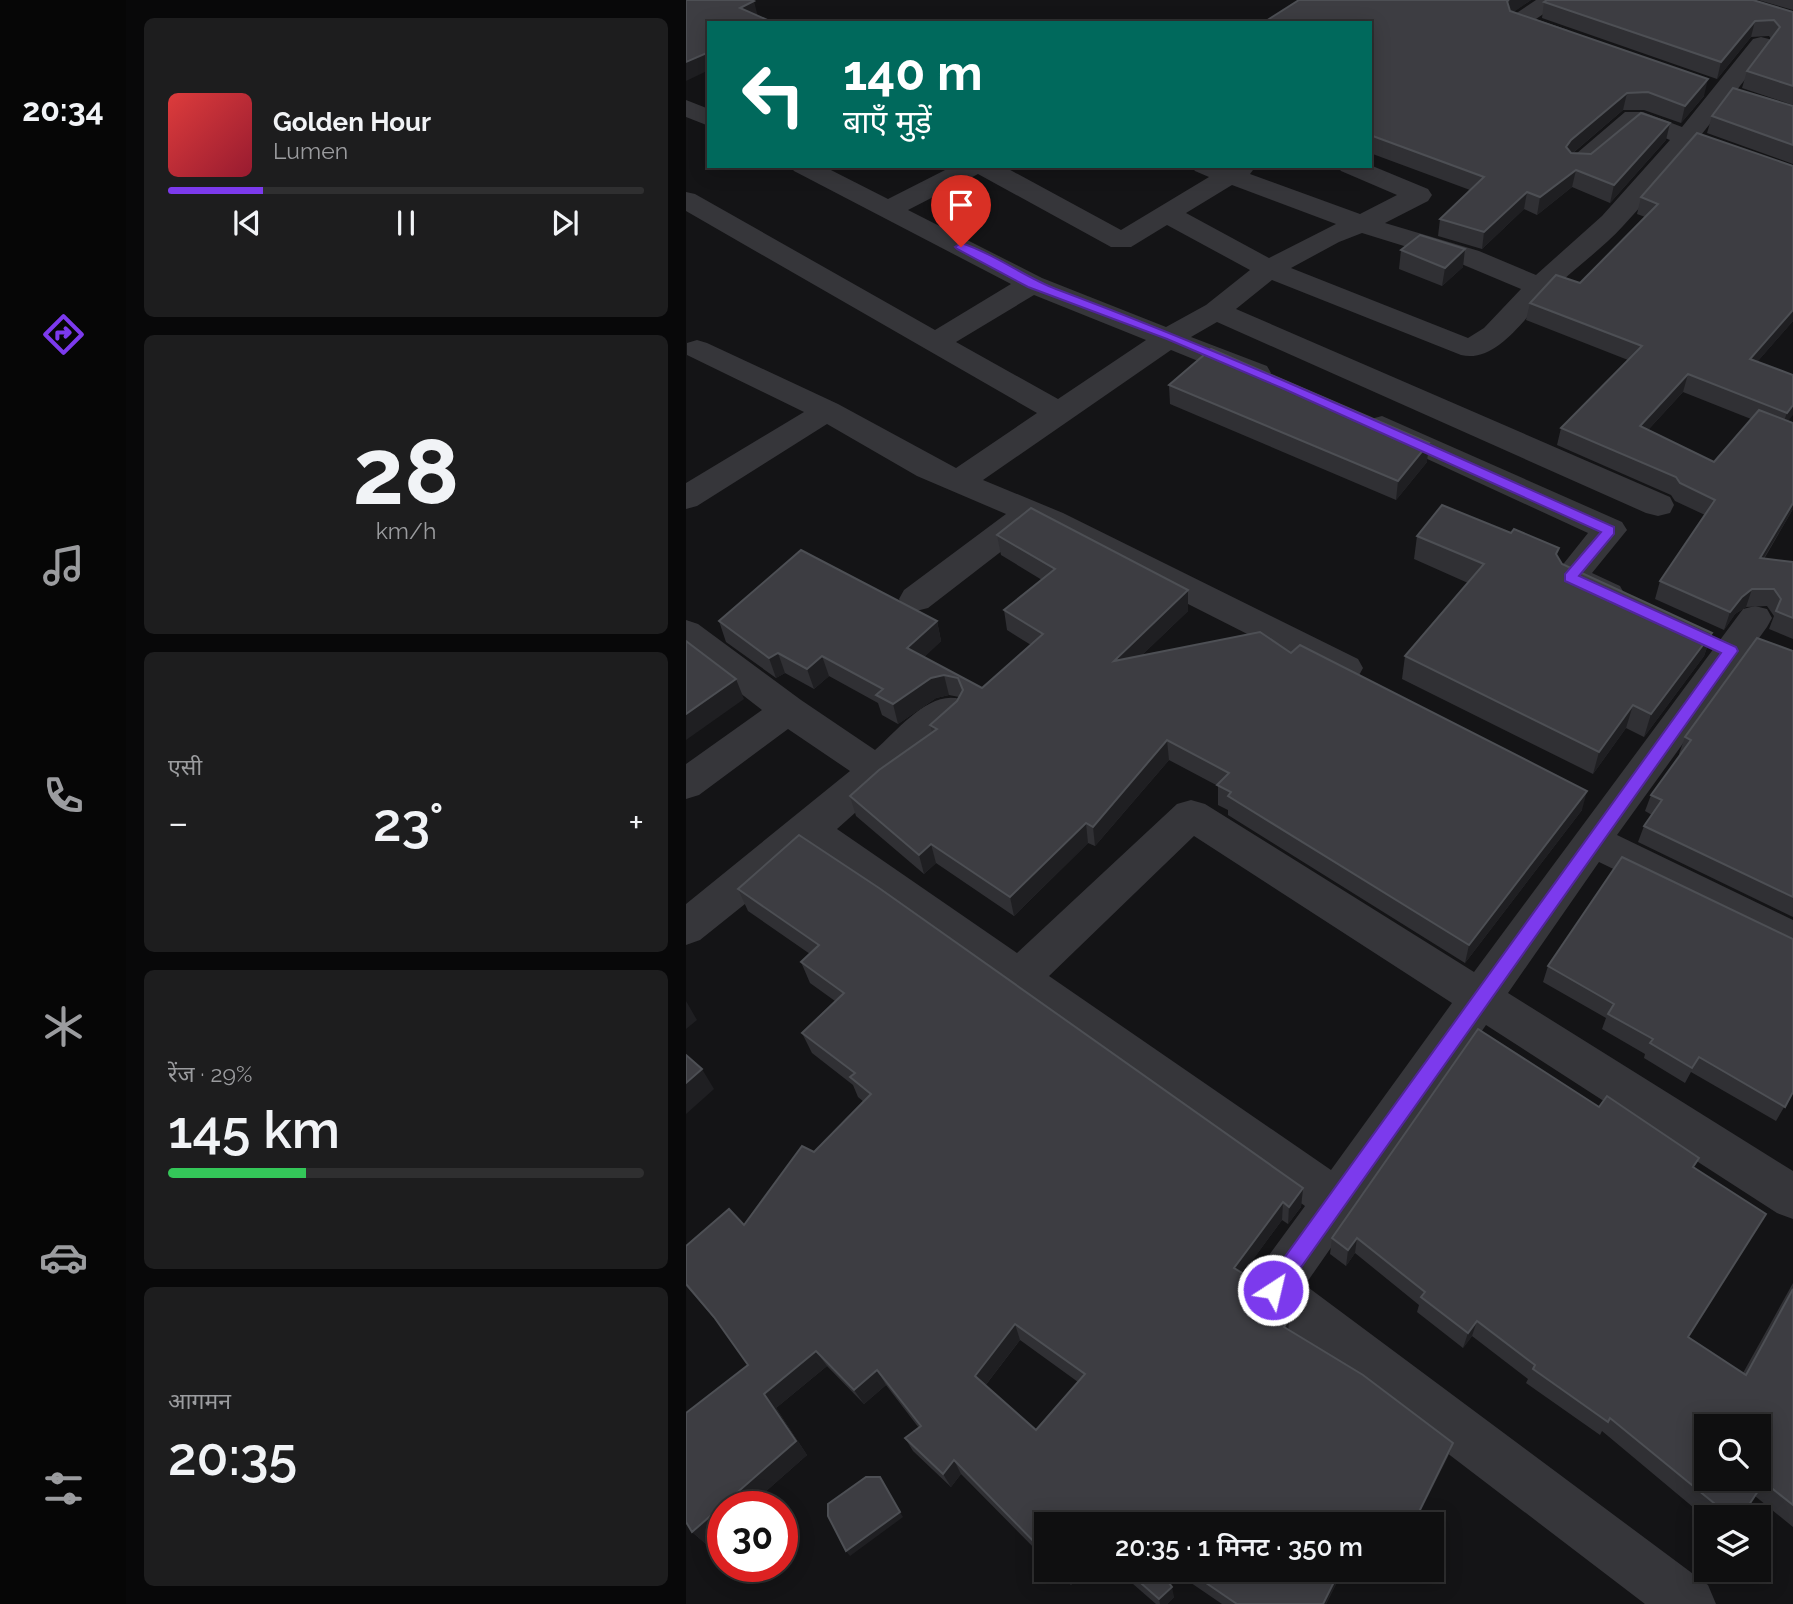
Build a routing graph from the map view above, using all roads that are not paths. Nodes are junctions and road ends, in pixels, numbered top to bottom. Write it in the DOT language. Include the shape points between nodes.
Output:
graph roads {
  1 [pos="1553,0"];
  2 [pos="1581,43"];
  3 [pos="1761,44"];
  4 [pos="1695,84"];
  5 [pos="1720,93"];
  6 [pos="1744,101"];
  7 [pos="686,107"];
  8 [pos="707,118"];
  9 [pos="1698,142"];
  10 [pos="1579,164"];
  11 [pos="807,168"];
  12 [pos="970,168"];
  13 [pos="987,168"];
  14 [pos="1355,168"];
  15 [pos="1225,170"];
  16 [pos="686,200"];
  17 [pos="889,209"];
  18 [pos="1166,213"];
  19 [pos="1361,224"];
  20 [pos="1269,269"];
  21 [pos="1032,284"];
  22 [pos="1539,287"];
  23 [pos="1216,311"];
  24 [pos="1171,336"];
  25 [pos="935,342"];
  26 [pos="697,349"];
  27 [pos="1282,384"];
  28 [pos="827,411"];
  29 [pos="1060,413"];
  30 [pos="1357,415"];
  31 [pos="958,482"];
  32 [pos="686,497"];
  33 [pos="1658,505"];
  34 [pos="1031,512"];
  35 [pos="916,599"];
  36 [pos="1632,606"];
  37 [pos="686,633"];
  38 [pos="1740,638"];
  39 [pos="1374,683"];
  40 [pos="947,709"];
  41 [pos="788,710"];
  42 [pos="877,770"];
  43 [pos="686,785"];
  44 [pos="1600,814"];
  45 [pos="809,830"];
  46 [pos="686,928"];
  47 [pos="1793,939"];
  48 [pos="1019,978"];
  49 [pos="1478,1000"];
  50 [pos="1793,1198"];
  51 [pos="1336,1201"];
  52 [pos="1689,1604"];
  1 -- 2 [label="street" via="1517,20"];
  3 -- 5 [label="street"];
  4 -- 5 [label="street"];
  5 -- 6 [label="street"];
  5 -- 9 [label="street"];
  7 -- 8 [label="street"];
  9 -- 10 [label="street" via="1634,117"];
  9 -- 22 [label="street"];
  11 -- 17 [label="street"];
  12 -- 17 [label="street"];
  13 -- 18 [label="street" via="1121,241"];
  14 -- 19 [label="street" via="1419,195"];
  15 -- 18 [label="street"];
  15 -- 19 [label="street"];
  16 -- 25 [label="street"];
  17 -- 21 [label="street"];
  18 -- 20 [label="street"];
  19 -- 20 [label="street"];
  19 -- 22 [label="street" via="1469,257"];
  20 -- 22 [label="street" via="1471,348 1494,334"];
  20 -- 23 [label="street"];
  21 -- 24 [label="street"];
  21 -- 25 [label="street"];
  23 -- 24 [label="street"];
  23 -- 33 [label="street"];
  24 -- 27 [label="street"];
  24 -- 29 [label="street"];
  25 -- 29 [label="street"];
  26 -- 28 [label="street"];
  28 -- 31 [label="street"];
  28 -- 32 [label="street"];
  29 -- 31 [label="street"];
  30 -- 36 [label="street" via="1610,530 1570,577"];
  31 -- 34 [label="street"];
  34 -- 35 [label="street"];
  34 -- 39 [label="street"];
  37 -- 41 [label="street"];
  38 -- 44 [label="street"];
  40 -- 42 [label="street"];
  41 -- 42 [label="street"];
  41 -- 43 [label="street"];
  42 -- 45 [label="street"];
  44 -- 47 [label="street"];
  44 -- 49 [label="street"];
  45 -- 46 [label="street"];
  45 -- 48 [label="street"];
  48 -- 49 [label="street" via="1191,815"];
  48 -- 51 [label="street"];
  49 -- 50 [label="street"];
  49 -- 51 [label="street"];
  51 -- 52 [label="street" via="1273,1290"];
}
